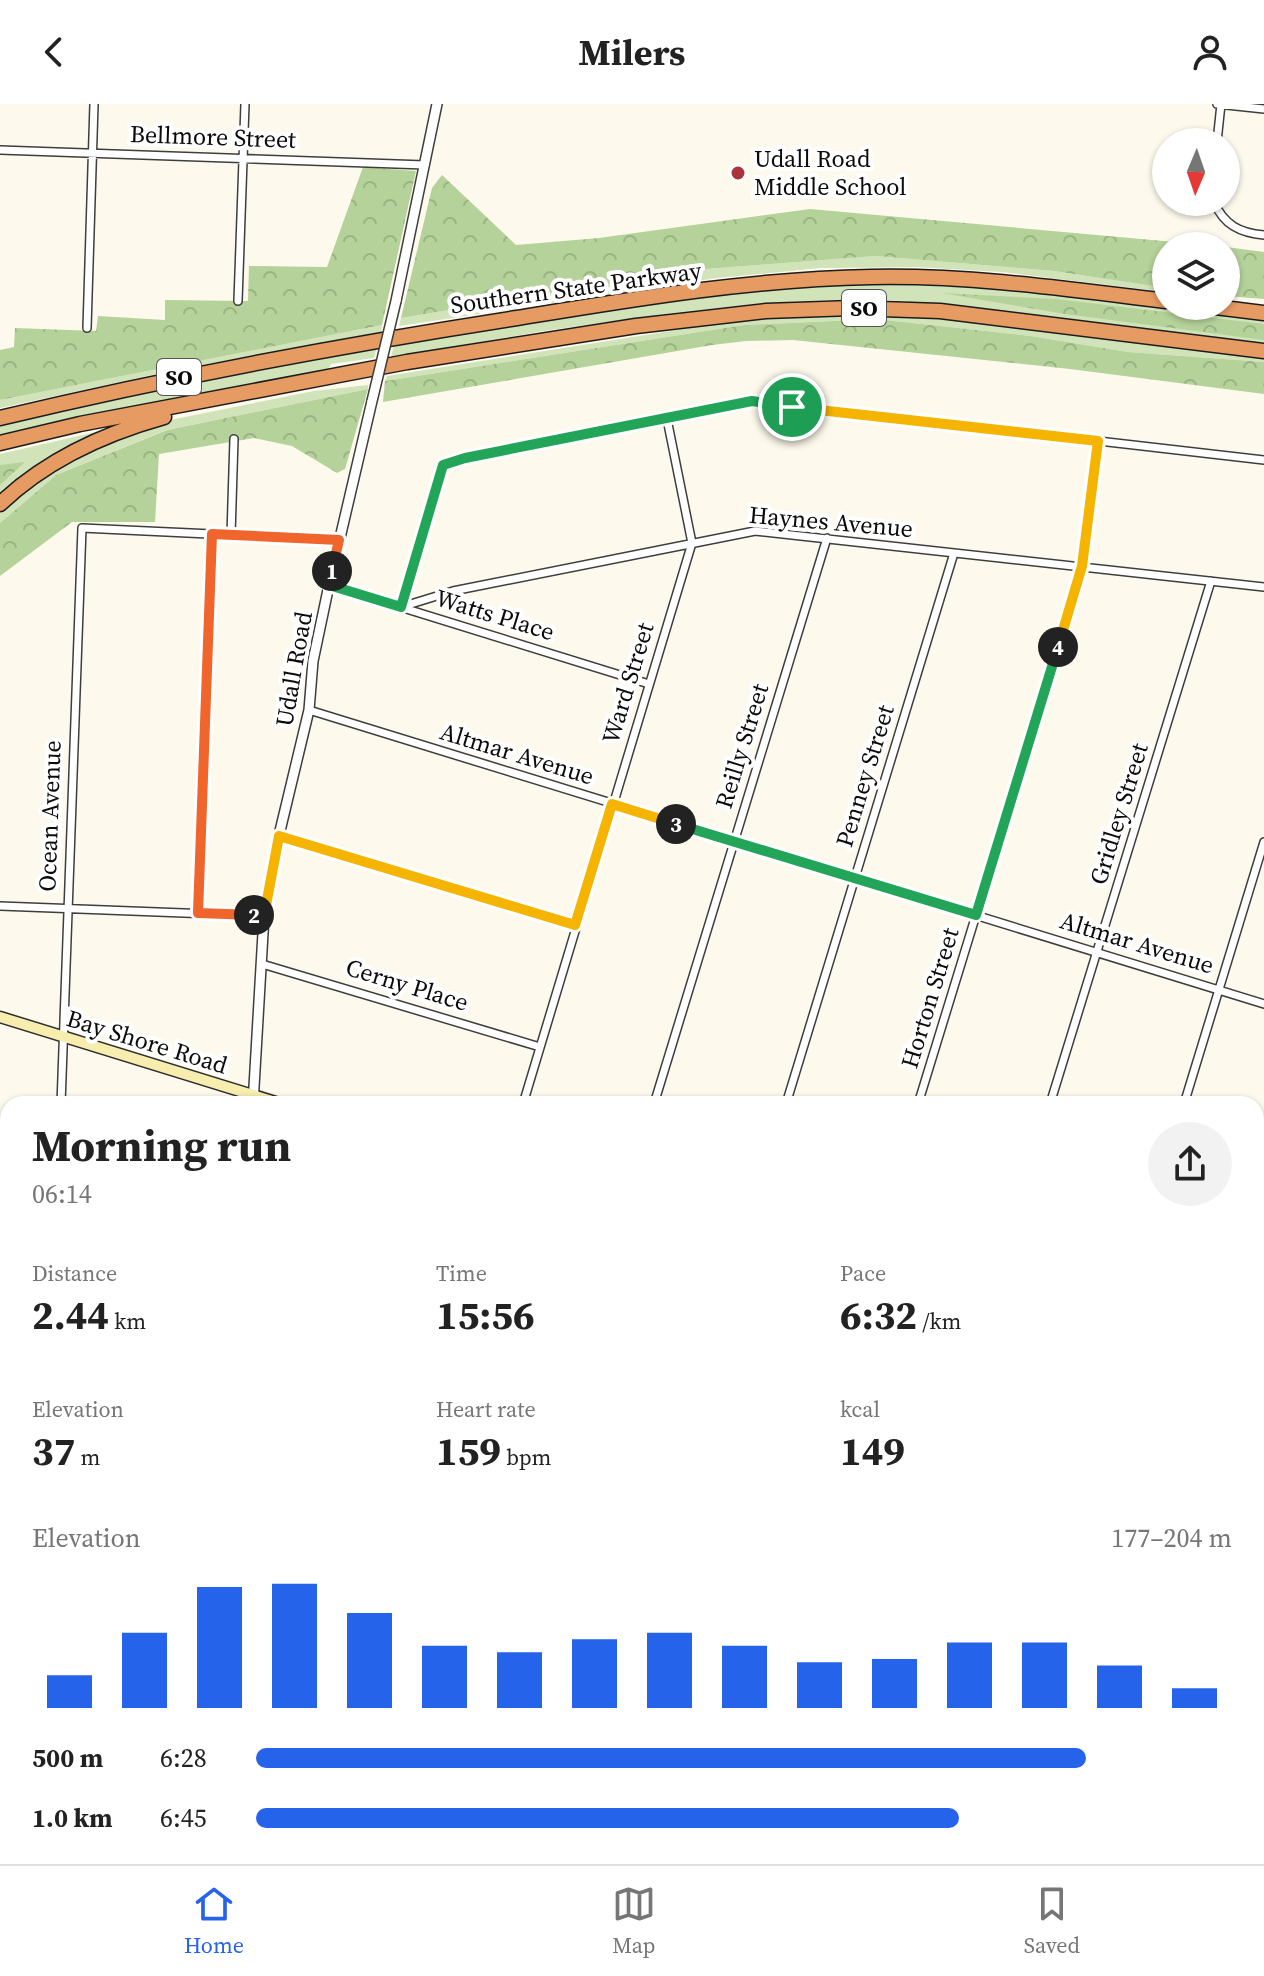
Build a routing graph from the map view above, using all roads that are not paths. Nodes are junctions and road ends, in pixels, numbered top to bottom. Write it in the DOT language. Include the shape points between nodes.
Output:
graph roads {
  1 [pos="94,104"];
  2 [pos="245,104"];
  3 [pos="437,104"];
  4 [pos="1219,104"];
  5 [pos="1264,109"];
  6 [pos="1218,128"];
  7 [pos="0,150"];
  8 [pos="93,153"];
  9 [pos="243,158"];
  10 [pos="425,165"];
  11 [pos="1220,216"];
  12 [pos="1264,235"];
  13 [pos="1152,299"];
  14 [pos="238,301"];
  15 [pos="1240,310"];
  16 [pos="1264,313"];
  17 [pos="87,328"];
  18 [pos="1264,351"];
  19 [pos="221,397"];
  20 [pos="135,415"];
  21 [pos="0,418"];
  22 [pos="667,419"];
  23 [pos="234,439"];
  24 [pos="1098,441"];
  25 [pos="0,443"];
  26 [pos="0,451"];
  27 [pos="1264,460"];
  28 [pos="0,504"];
  29 [pos="212,534"];
  30 [pos="231,535"];
  31 [pos="827,538"];
  32 [pos="339,540"];
  33 [pos="692,543"];
  34 [pos="954,553"];
  35 [pos="1082,566"];
  36 [pos="1211,581"];
  37 [pos="329,585"];
  38 [pos="1264,587"];
  39 [pos="401,607"];
  40 [pos="649,684"];
  41 [pos="309,710"];
  42 [pos="612,804"];
  43 [pos="279,836"];
  44 [pos="734,842"];
  45 [pos="1264,842"];
  46 [pos="854,878"];
  47 [pos="0,906"];
  48 [pos="67,910"];
  49 [pos="198,913"];
  50 [pos="976,915"];
  51 [pos="264,916"];
  52 [pos="575,925"];
  53 [pos="1097,951"];
  54 [pos="262,964"];
  55 [pos="1218,990"];
  56 [pos="1264,1004"];
  57 [pos="0,1017"];
  58 [pos="63,1037"];
  59 [pos="540,1047"];
  60 [pos="61,1096"];
  61 [pos="241,1096"];
  62 [pos="253,1096"];
  63 [pos="525,1096"];
  64 [pos="656,1096"];
  65 [pos="788,1096"];
  66 [pos="920,1096"];
  67 [pos="1052,1096"];
  68 [pos="1186,1096"];
  1 -- 8 [label="street"];
  2 -- 9 [label="street"];
  3 -- 10 [label="street, Udall Road"];
  4 -- 5 [label="street"];
  4 -- 6 [label="street"];
  7 -- 8 [label="street, Bellmore Street"];
  8 -- 9 [label="street, Bellmore Street"];
  8 -- 17 [label="street"];
  9 -- 10 [label="street, Bellmore Street"];
  9 -- 14 [label="street"];
  10 -- 32 [label="street, Udall Road, bridge"];
  11 -- 12 [label="street" via="1245,233"];
  13 -- 21 [label="highway, Southern State Parkway / SO" via="935,278 760,284 429,332 178,377"];
  15 -- 16 [label="highway"];
  18 -- 19 [label="highway, Southern State Parkway / SO" via="940,311 809,308 579,335"];
  19 -- 20 [label="highway, Southern State Parkway / SO"];
  19 -- 28 [label="highway" via="76,450"];
  20 -- 25 [label="highway, Southern State Parkway / SO"];
  20 -- 26 [label="highway, Southern State Parkway / SO"];
  22 -- 24 [label="street" via="752,401"];
  22 -- 33 [label="street, Ward Street"];
  22 -- 39 [label="street" via="443,465"];
  23 -- 30 [label="street"];
  24 -- 27 [label="street"];
  24 -- 35 [label="street, Horton Street"];
  29 -- 30 [label="street"];
  29 -- 48 [label="street, Ocean Avenue" via="82,528"];
  29 -- 49 [label="street"];
  30 -- 32 [label="street"];
  31 -- 33 [label="street, Haynes Avenue" via="755,531"];
  31 -- 34 [label="street, Haynes Avenue"];
  31 -- 44 [label="street, Reilly Street"];
  32 -- 37 [label="street, Udall Road"];
  33 -- 39 [label="street, Haynes Avenue" via="453,591"];
  33 -- 40 [label="street, Ward Street"];
  34 -- 35 [label="street, Haynes Avenue"];
  34 -- 46 [label="street, Penney Street"];
  35 -- 36 [label="street, Haynes Avenue"];
  35 -- 50 [label="street, Horton Street"];
  36 -- 38 [label="street, Haynes Avenue"];
  36 -- 53 [label="street, Gridley Street"];
  37 -- 39 [label="street, Watts Place"];
  37 -- 41 [label="street, Udall Road"];
  39 -- 40 [label="street, Watts Place"];
  40 -- 42 [label="street, Ward Street"];
  41 -- 42 [label="street, Altmar Avenue"];
  41 -- 43 [label="street, Udall Road"];
  42 -- 44 [label="street, Altmar Avenue"];
  42 -- 52 [label="street, Ward Street"];
  43 -- 51 [label="street, Udall Road"];
  43 -- 52 [label="street"];
  44 -- 46 [label="street, Altmar Avenue"];
  44 -- 64 [label="street, Reilly Street"];
  45 -- 55 [label="street"];
  46 -- 50 [label="street, Altmar Avenue"];
  46 -- 65 [label="street, Penney Street"];
  47 -- 48 [label="street"];
  48 -- 49 [label="street"];
  48 -- 58 [label="street, Ocean Avenue"];
  49 -- 51 [label="street"];
  50 -- 53 [label="street, Altmar Avenue"];
  50 -- 66 [label="street, Horton Street"];
  51 -- 54 [label="street, Udall Road"];
  52 -- 59 [label="street, Ward Street"];
  53 -- 55 [label="street, Altmar Avenue"];
  53 -- 67 [label="street, Gridley Street"];
  54 -- 59 [label="street, Cerny Place"];
  54 -- 62 [label="street, Udall Road"];
  55 -- 56 [label="street, Altmar Avenue"];
  55 -- 68 [label="street"];
  57 -- 58 [label="main road, Bay Shore Road"];
  58 -- 60 [label="street, Ocean Avenue"];
  58 -- 61 [label="main road, Bay Shore Road"];
  59 -- 63 [label="street, Ward Street"];
}
